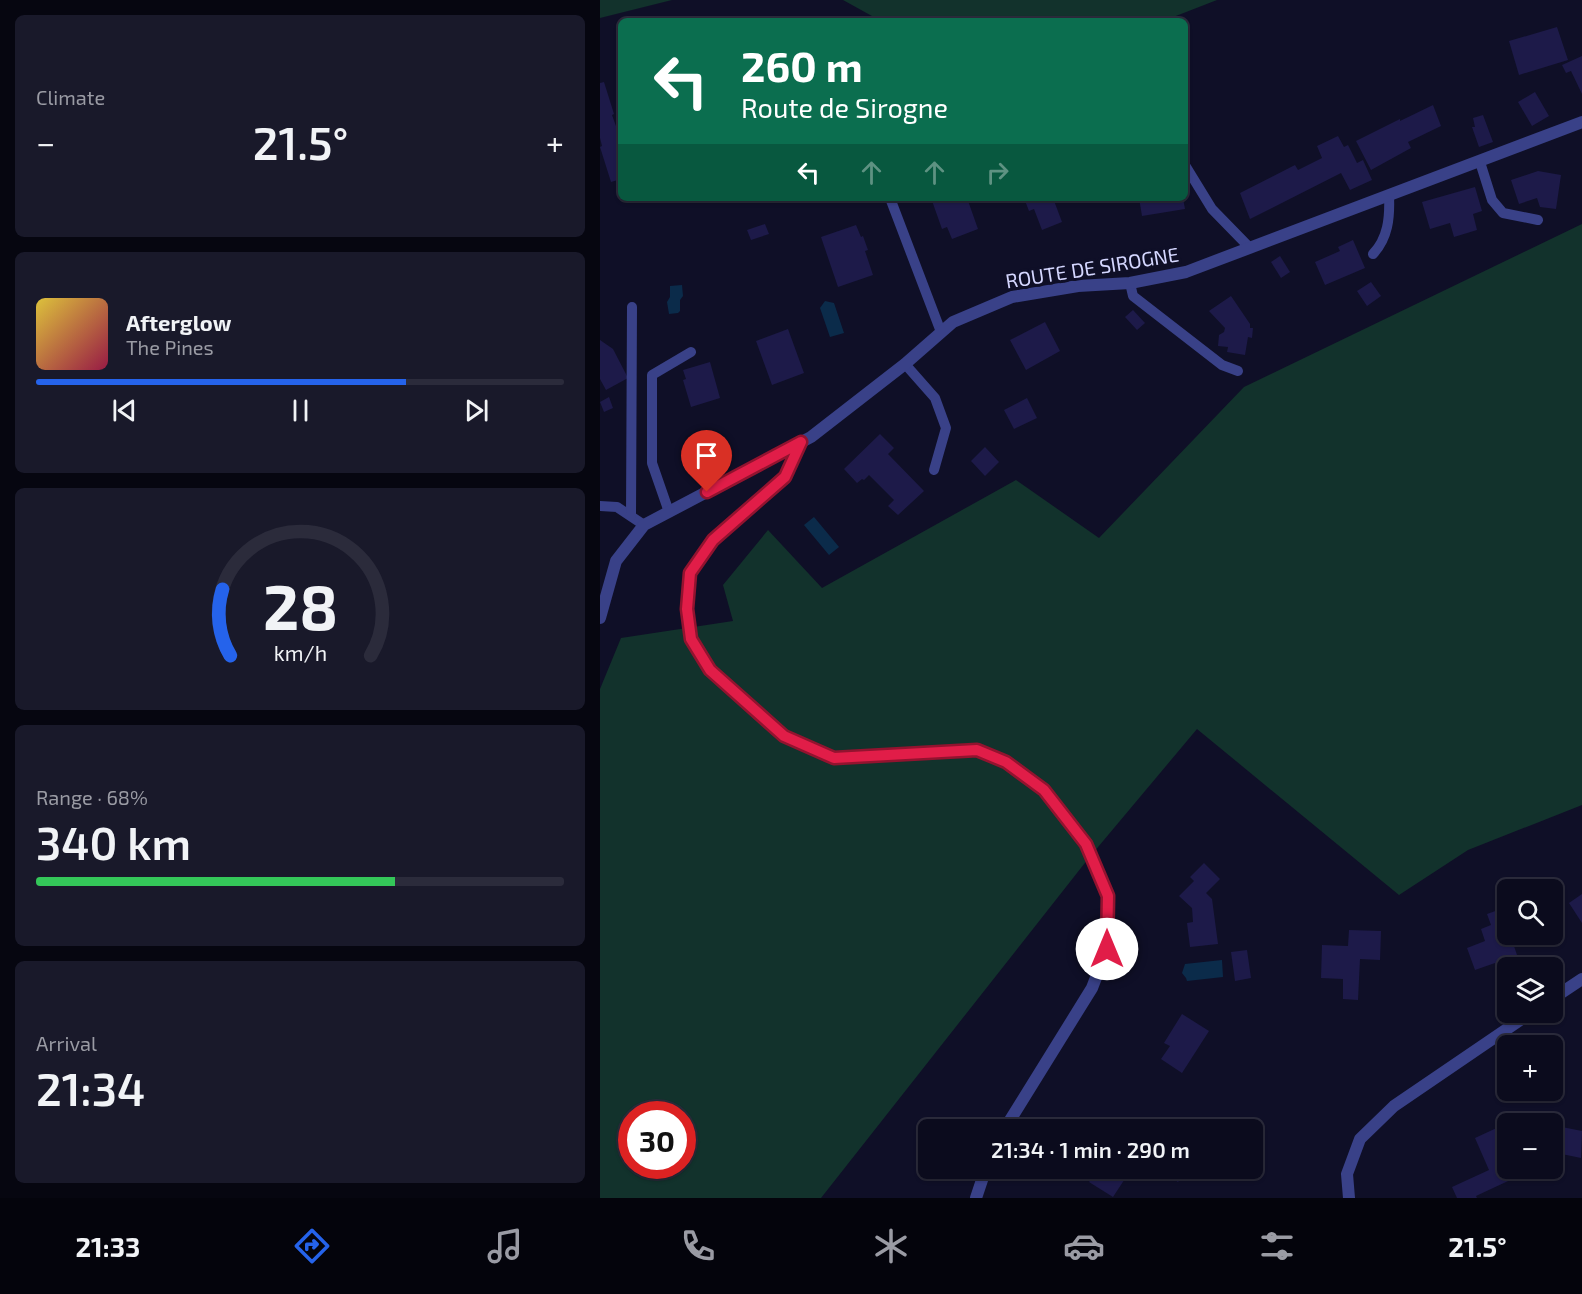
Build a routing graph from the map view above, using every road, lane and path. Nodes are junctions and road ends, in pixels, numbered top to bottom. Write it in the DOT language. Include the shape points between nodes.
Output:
graph roads {
  1 [pos="1582,122"];
  2 [pos="1480,162"];
  3 [pos="1188,170"];
  4 [pos="1389,196"];
  5 [pos="891,201"];
  6 [pos="1538,220"];
  7 [pos="1250,248"];
  8 [pos="1372,254"];
  9 [pos="1130,283"];
  10 [pos="632,307"];
  11 [pos="941,332"];
  12 [pos="691,352"];
  13 [pos="905,364"];
  14 [pos="1238,371"];
  15 [pos="801,442"];
  16 [pos="934,470"];
  17 [pos="600,506"];
  18 [pos="669,512"];
  19 [pos="631,516"];
  20 [pos="645,525"];
  21 [pos="600,618"];
  22 [pos="1582,979"];
  23 [pos="1563,992"];
  24 [pos="1516,1023"];
  25 [pos="1011,1119"];
  26 [pos="982,1179"];
  27 [pos="976,1198"];
  28 [pos="1349,1198"];
  1 -- 2 [label="street, ROUTE DE SIROGNE"];
  2 -- 4 [label="street, ROUTE DE SIROGNE"];
  2 -- 6 [label="lane" via="1492,200 1503,213"];
  3 -- 7 [label="lane" via="1212,209"];
  4 -- 7 [label="street, ROUTE DE SIROGNE"];
  4 -- 8 [label="lane" via="1390,217 1382,244"];
  5 -- 11 [label="lane"];
  7 -- 9 [label="street, ROUTE DE SIROGNE" via="1186,272"];
  9 -- 11 [label="street, ROUTE DE SIROGNE" via="1078,286 1012,297 953,322"];
  9 -- 14 [label="lane" via="1133,296 1222,365"];
  10 -- 19 [label="lane"];
  11 -- 13 [label="street, ROUTE DE SIROGNE"];
  12 -- 18 [label="lane" via="652,375 652,463"];
  13 -- 15 [label="street, ROUTE DE SIROGNE"];
  13 -- 16 [label="lane" via="934,398 945,428"];
  15 -- 18 [label="street, ROUTE DE SIROGNE"];
  15 -- 25 [label="street" via="785,477 713,540 690,573 687,609 691,639 710,670 784,736 834,758 977,750 1006,762 1044,790 1086,844 1108,896 1107,949 1092,988"];
  17 -- 19 [label="lane" via="617,507"];
  18 -- 20 [label="street, ROUTE DE SIROGNE"];
  19 -- 20 [label="lane"];
  20 -- 21 [label="street, ROUTE DE SIROGNE" via="616,561"];
  22 -- 23 [label="street"];
  24 -- 28 [label="street" via="1395,1106 1360,1139 1347,1174"];
  26 -- 27 [label="street"];
}
